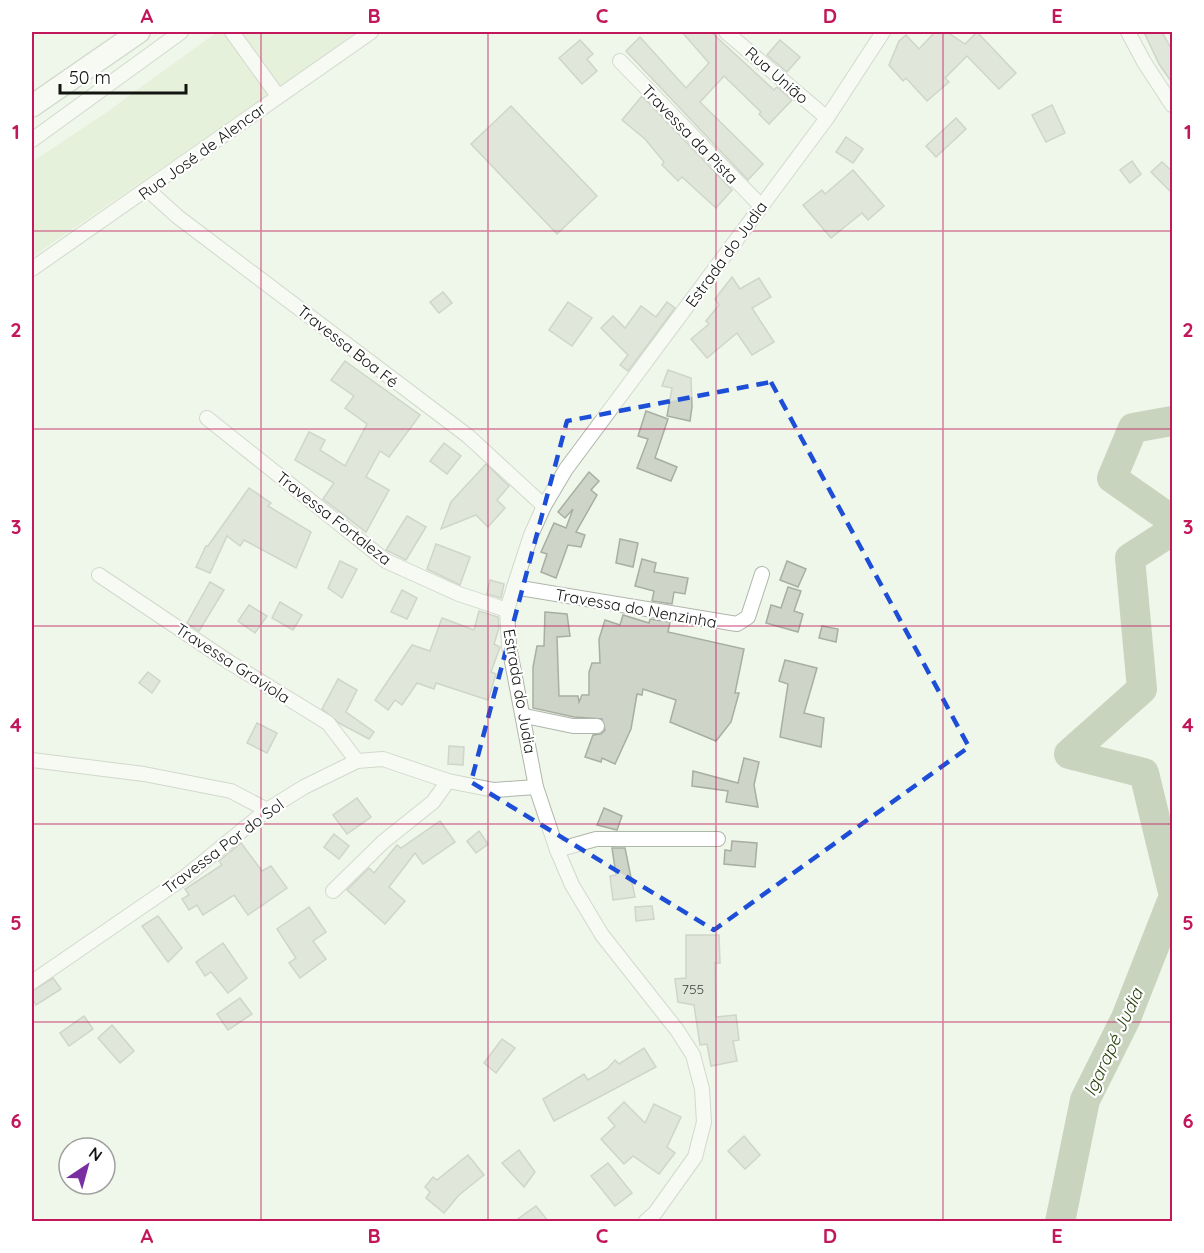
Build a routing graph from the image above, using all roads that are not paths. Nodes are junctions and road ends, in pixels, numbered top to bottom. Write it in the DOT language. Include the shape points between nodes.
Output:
graph roads {
  1 [pos="139,32"];
  2 [pos="181,32"];
  3 [pos="232,32"];
  4 [pos="371,32"];
  5 [pos="726,32"];
  6 [pos="883,32"];
  7 [pos="1128,32"];
  8 [pos="620,62"];
  9 [pos="278,96"];
  10 [pos="1173,105"];
  11 [pos="32,106"];
  12 [pos="827,118"];
  13 [pos="32,140"];
  14 [pos="148,190"];
  15 [pos="761,206"];
  16 [pos="32,269"];
  17 [pos="207,418"];
  18 [pos="544,507"];
  19 [pos="762,574"];
  20 [pos="99,575"];
  21 [pos="514,587"];
  22 [pos="507,610"];
  23 [pos="525,716"];
  24 [pos="597,726"];
  25 [pos="32,760"];
  26 [pos="357,761"];
  27 [pos="448,781"];
  28 [pos="536,786"];
  29 [pos="267,810"];
  30 [pos="718,839"];
  31 [pos="557,850"];
  32 [pos="333,891"];
  33 [pos="32,982"];
  34 [pos="653,1219"];
  1 -- 11 [label="main road"];
  2 -- 13 [label="street"];
  3 -- 9 [label="street"];
  4 -- 9 [label="street, Rua José de Alencar"];
  5 -- 12 [label="street, Rua União"];
  6 -- 12 [label="street, Estrada do Judia"];
  7 -- 10 [label="street"];
  8 -- 15 [label="street, Travessa da Pista"];
  9 -- 14 [label="street, Rua José de Alencar"];
  12 -- 15 [label="street, Estrada do Judia"];
  14 -- 16 [label="street, Rua José de Alencar"];
  14 -- 18 [label="street, Travessa Boa Fé" via="178,218 468,436"];
  15 -- 18 [label="street, Estrada do Judia" via="598,423"];
  17 -- 22 [label="street, Travessa Fortaleza" via="386,561 449,590"];
  18 -- 21 [label="street, Estrada do Judia"];
  19 -- 21 [label="street, Travessa do Nenzinha" via="748,617 737,624"];
  20 -- 26 [label="street, Travessa Graviola" via="328,723"];
  21 -- 22 [label="street, Estrada do Judia"];
  22 -- 23 [label="street, Estrada do Judia" via="509,646"];
  23 -- 24 [label="street" via="573,726"];
  23 -- 28 [label="street, Estrada do Judia"];
  25 -- 29 [label="street" via="144,774 231,791"];
  26 -- 27 [label="street, Travessa Por do Sol" via="383,759"];
  26 -- 29 [label="street, Travessa Por do Sol"];
  27 -- 28 [label="street, Travessa Por do Sol" via="494,790"];
  27 -- 32 [label="street" via="433,802 383,842"];
  28 -- 31 [label="street, Estrada do Judia"];
  29 -- 33 [label="street, Travessa Por do Sol" via="185,877"];
  30 -- 31 [label="street" via="596,839"];
  31 -- 34 [label="street, Estrada do Judia" via="572,885 602,935 693,1055 702,1089 704,1122 695,1157"];
}
